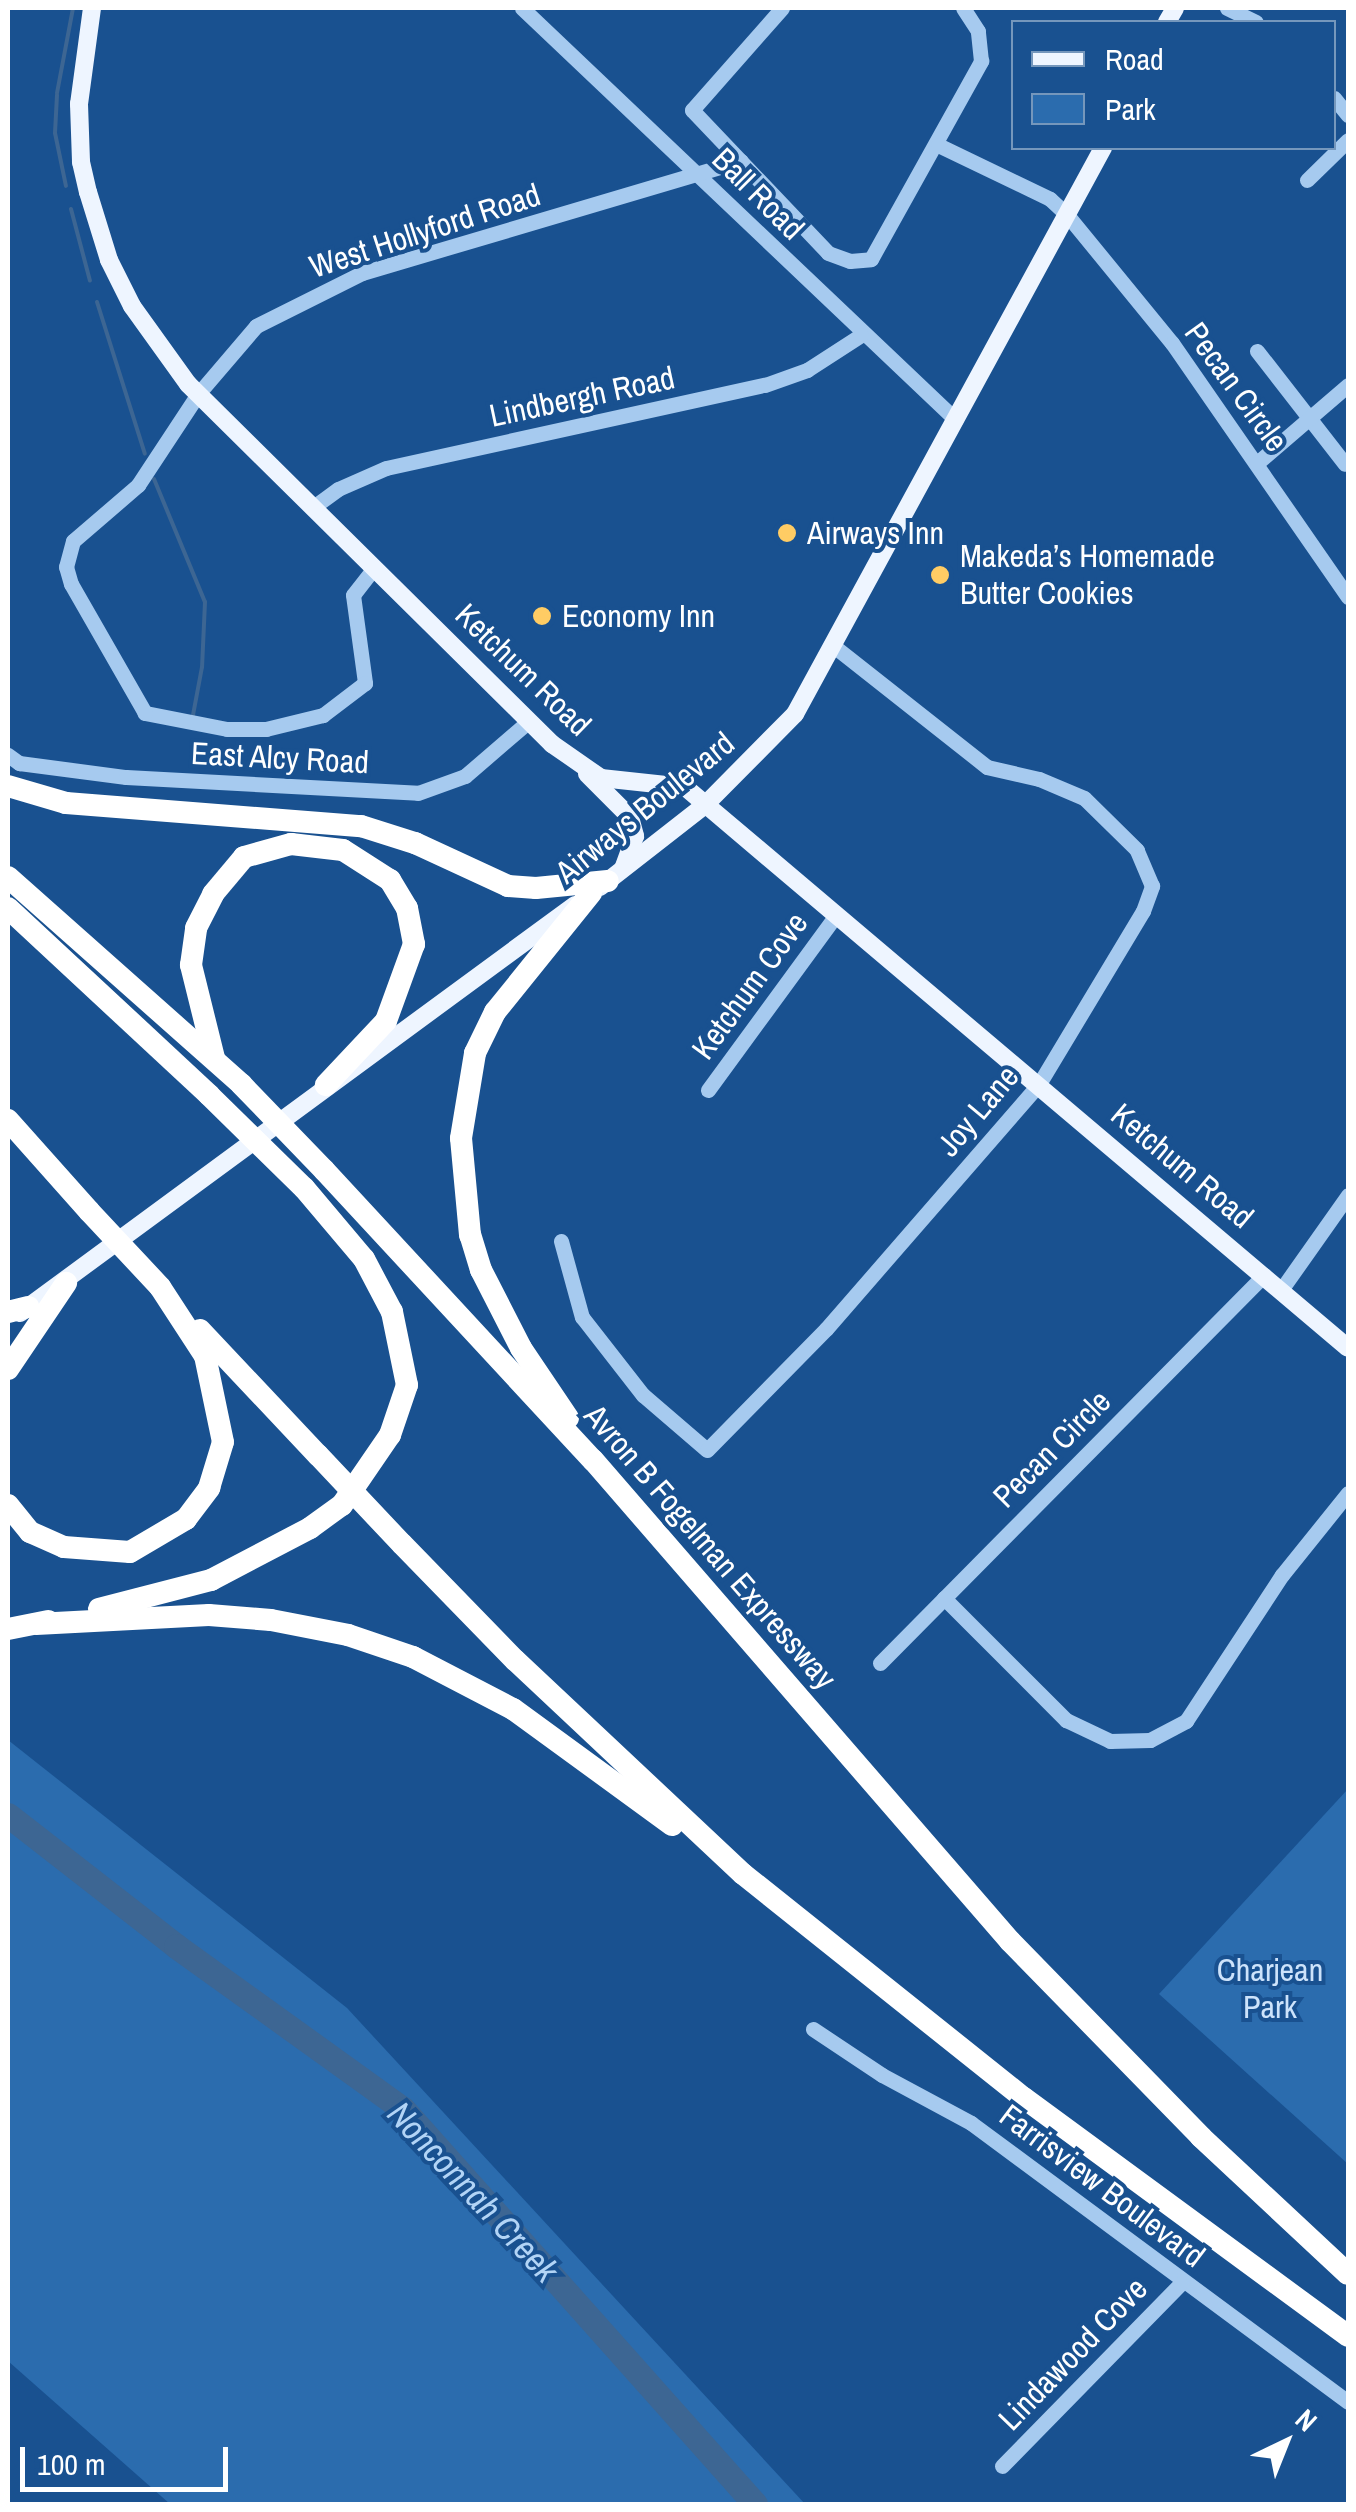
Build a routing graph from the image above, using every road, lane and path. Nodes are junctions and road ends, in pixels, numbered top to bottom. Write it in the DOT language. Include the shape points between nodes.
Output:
graph roads {
  1 [pos="92,8"];
  2 [pos="522,8"];
  3 [pos="782,8"];
  4 [pos="962,8"];
  5 [pos="1228,8"];
  6 [pos="1252,20"];
  7 [pos="1348,140"];
  8 [pos="938,144"];
  9 [pos="1102,150"];
  10 [pos="741,161"];
  11 [pos="702,176"];
  12 [pos="1307,180"];
  13 [pos="1068,216"];
  14 [pos="861,334"];
  15 [pos="1258,351"];
  16 [pos="1348,384"];
  17 [pos="198,394"];
  18 [pos="956,420"];
  19 [pos="1309,420"];
  20 [pos="1256,463"];
  21 [pos="1345,464"];
  22 [pos="312,508"];
  23 [pos="374,568"];
  24 [pos="1348,597"];
  25 [pos="835,647"];
  26 [pos="529,721"];
  27 [pos="8,755"];
  28 [pos="579,765"];
  29 [pos="8,786"];
  30 [pos="705,805"];
  31 [pos="8,878"];
  32 [pos="607,882"];
  33 [pos="8,908"];
  34 [pos="837,914"];
  35 [pos="214,1058"];
  36 [pos="1038,1084"];
  37 [pos="326,1085"];
  38 [pos="708,1090"];
  39 [pos="8,1120"];
  40 [pos="8,1134"];
  41 [pos="54,1172"];
  42 [pos="1348,1195"];
  43 [pos="561,1241"];
  44 [pos="1264,1275"];
  45 [pos="66,1283"];
  46 [pos="160,1287"];
  47 [pos="1282,1290"];
  48 [pos="18,1309"];
  49 [pos="8,1322"];
  50 [pos="1348,1348"];
  51 [pos="8,1369"];
  52 [pos="593,1460"];
  53 [pos="1348,1492"];
  54 [pos="8,1504"];
  55 [pos="944,1598"];
  56 [pos="20,1627"];
  57 [pos="880,1662"];
  58 [pos="743,1874"];
  59 [pos="813,2029"];
  60 [pos="1348,2274"];
  61 [pos="1183,2280"];
  62 [pos="1348,2336"];
  63 [pos="1348,2402"];
  64 [pos="1002,2466"];
  1 -- 17 [label="main road, Ketchum Road" via="80,104 88,192 132,306"];
  2 -- 11 [label="street, Ball Road"];
  3 -- 10 [label="street" via="692,110"];
  4 -- 8 [label="street" via="978,31 981,62"];
  5 -- 6 [label="street"];
  7 -- 12 [label="street"];
  8 -- 10 [label="street" via="871,260 828,253"];
  8 -- 13 [label="street, Pecan Circle" via="1050,199"];
  9 -- 13 [label="main road, Airways Boulevard"];
  10 -- 11 [label="street, West Hollyford Road"];
  11 -- 14 [label="street, Ball Road"];
  11 -- 17 [label="street, West Hollyford Road" via="362,273 256,326"];
  13 -- 18 [label="main road, Airways Boulevard" via="1000,329"];
  13 -- 20 [label="street, Pecan Circle" via="1172,343"];
  14 -- 18 [label="street, Ball Road"];
  14 -- 22 [label="street, Lindbergh Road" via="808,370 765,385 386,468 338,488"];
  15 -- 19 [label="street"];
  16 -- 19 [label="street"];
  17 -- 22 [label="main road, Ketchum Road"];
  17 -- 23 [label="street, West Hollyford Road" via="138,485 88,526 67,555 71,584 145,713 226,729 266,729 295,725 347,700 365,683 353,595"];
  18 -- 25 [label="main road, Airways Boulevard"];
  19 -- 20 [label="street"];
  19 -- 21 [label="street"];
  20 -- 24 [label="street, Pecan Circle"];
  22 -- 23 [label="main road, Ketchum Road"];
  23 -- 26 [label="main road, Ketchum Road"];
  25 -- 30 [label="main road, Airways Boulevard" via="788,722"];
  25 -- 36 [label="street, Joy Lane" via="987,767 1084,798 1138,850 1152,886 1143,910"];
  26 -- 27 [label="street, East Alcy Road" via="464,776 418,794 126,777 19,763"];
  26 -- 28 [label="main road, Ketchum Road"];
  28 -- 30 [label="main road, Ketchum Road" via="600,778 684,787"];
  28 -- 32 [label="main road" via="630,818 635,836"];
  29 -- 32 [label="highway" via="66,803 361,826 508,886"];
  30 -- 32 [label="main road, Airways Boulevard"];
  30 -- 34 [label="main road, Ketchum Road"];
  31 -- 35 [label="highway, Avron B Fogelman Expressway"];
  32 -- 37 [label="main road, Airways Boulevard"];
  32 -- 52 [label="highway" via="495,1012 476,1053 461,1138 470,1235 482,1270 521,1348"];
  33 -- 56 [label="highway, bridge" via="304,1188 364,1260 392,1312 408,1385 390,1435 342,1504 267,1554 211,1580"];
  34 -- 36 [label="main road, Ketchum Road"];
  34 -- 38 [label="street, Ketchum Cove"];
  35 -- 37 [label="highway" via="191,966 196,928 213,894 244,857 290,844 343,850 390,880 407,908 414,944 386,1021"];
  35 -- 52 [label="highway, Avron B Fogelman Expressway, bridge"];
  36 -- 43 [label="street, Joy Lane" via="826,1329 707,1450 644,1395 582,1317"];
  36 -- 44 [label="main road, Ketchum Road"];
  37 -- 45 [label="main road, Airways Boulevard"];
  39 -- 41 [label="highway"];
  40 -- 41 [label="highway"];
  41 -- 46 [label="highway, bridge"];
  42 -- 47 [label="street"];
  44 -- 47 [label="main road, Ketchum Road"];
  44 -- 55 [label="street, Pecan Circle"];
  45 -- 48 [label="main road, Airways Boulevard"];
  45 -- 51 [label="highway"];
  46 -- 54 [label="highway" via="205,1356 224,1442 209,1488 186,1518 130,1552 64,1546 30,1532"];
  46 -- 58 [label="highway, bridge" via="514,1660"];
  47 -- 50 [label="main road, Ketchum Road"];
  48 -- 49 [label="main road, Airways Boulevard"];
  52 -- 60 [label="highway, Avron B Fogelman Expressway" via="1010,1940 1200,2137"];
  53 -- 55 [label="street" via="1282,1575 1186,1721 1150,1740 1110,1742 1066,1720"];
  55 -- 57 [label="street, Pecan Circle"];
  56 -- 58 [label="highway" via="196,1615 272,1620 413,1657 513,1709"];
  58 -- 62 [label="highway" via="1024,2098"];
  59 -- 61 [label="street, Farrisview Boulevard" via="971,2123"];
  61 -- 63 [label="street, Farrisview Boulevard"];
  61 -- 64 [label="street, Lindawood Cove"];
}
